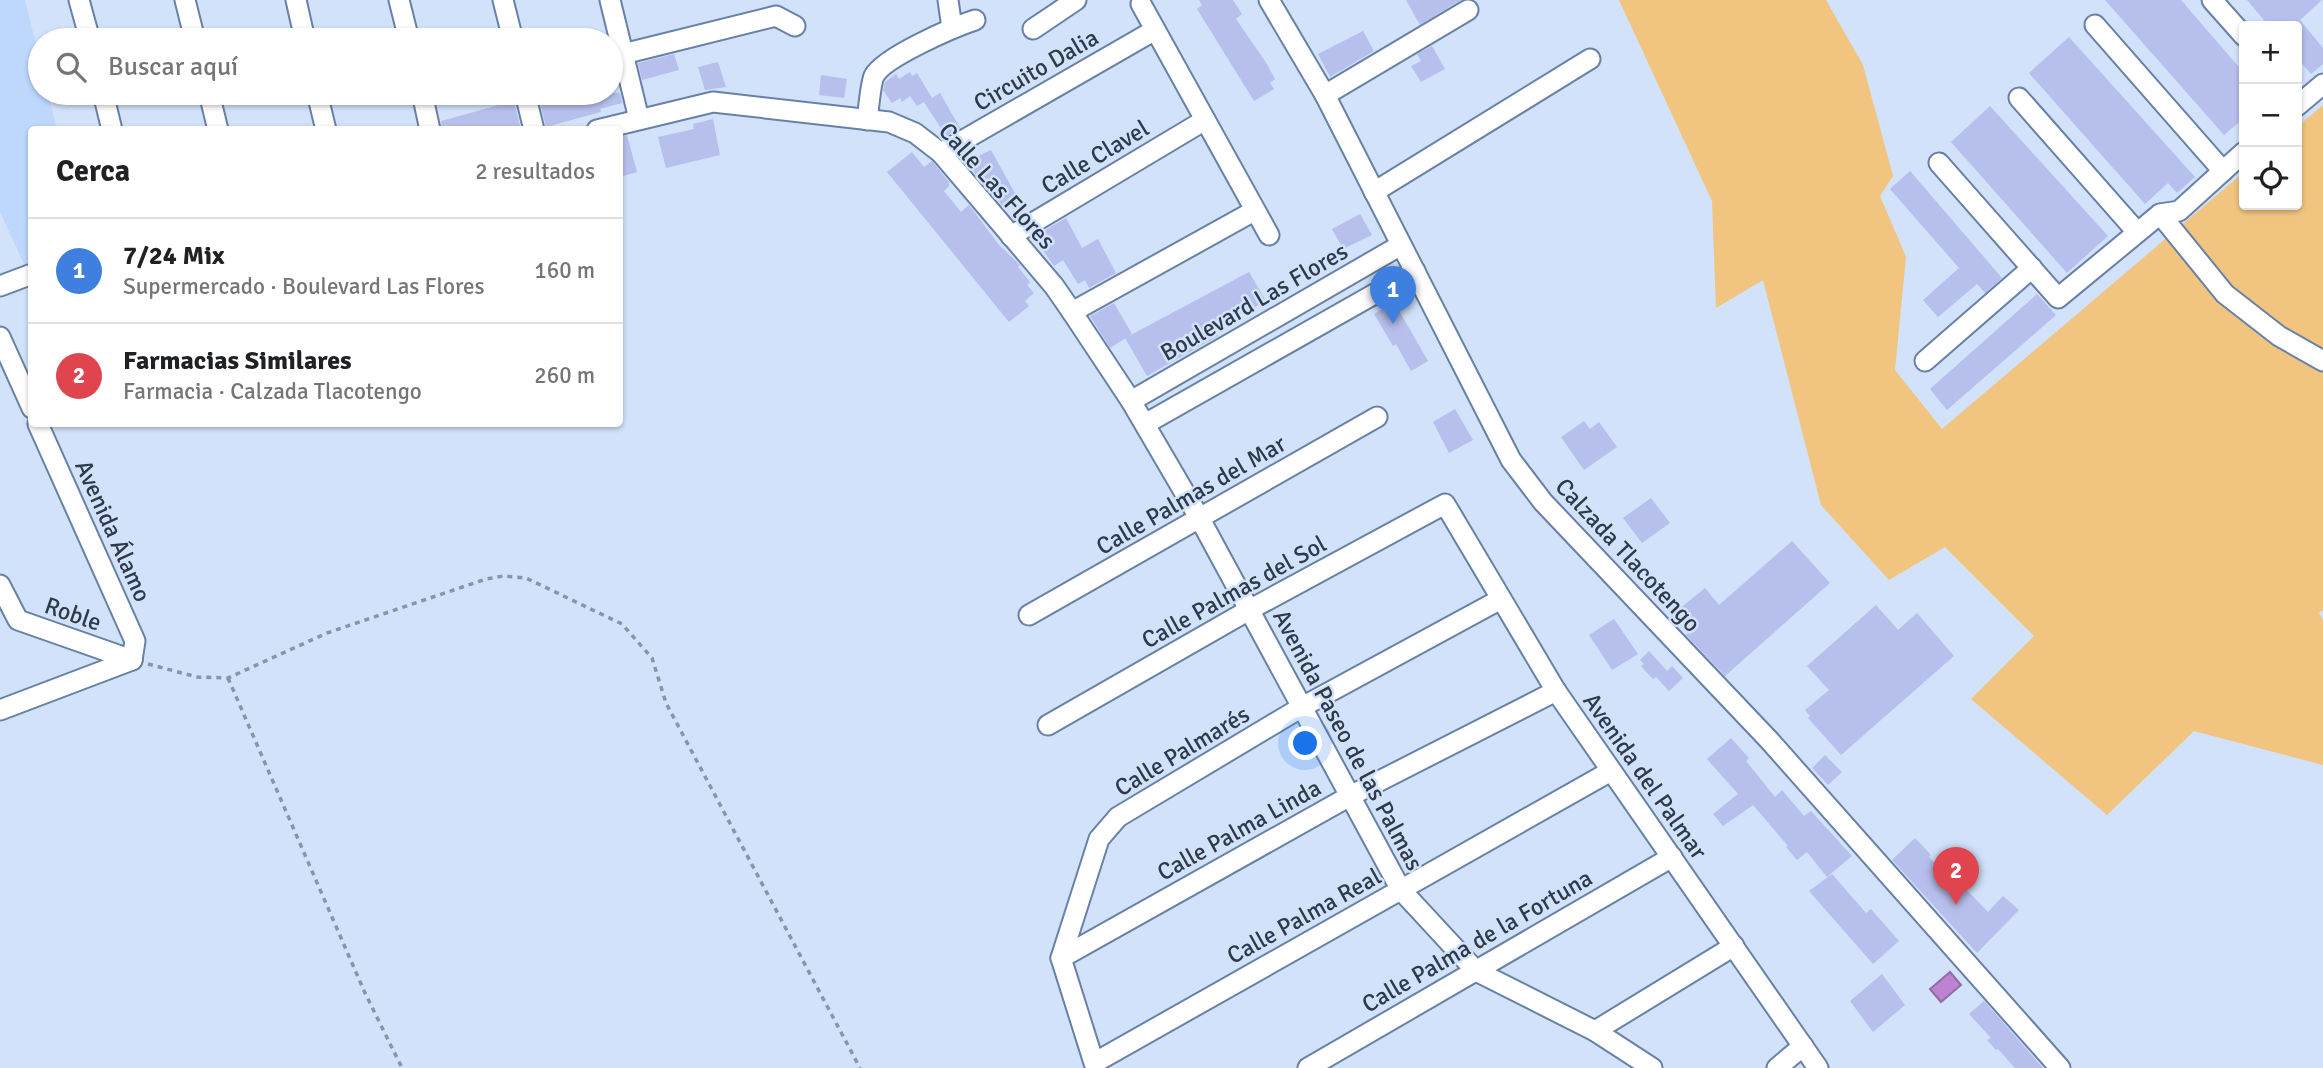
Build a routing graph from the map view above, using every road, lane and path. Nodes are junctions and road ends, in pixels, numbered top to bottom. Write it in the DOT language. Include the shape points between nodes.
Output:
graph roads {
  1 [pos="79,0"];
  2 [pos="185,0"];
  3 [pos="296,0"];
  4 [pos="400,0"];
  5 [pos="503,0"];
  6 [pos="610,0"];
  7 [pos="948,0"];
  8 [pos="1076,0"];
  9 [pos="1269,0"];
  10 [pos="2212,0"];
  11 [pos="1141,4"];
  12 [pos="1468,10"];
  13 [pos="975,20"];
  14 [pos="2095,25"];
  15 [pos="795,26"];
  16 [pos="87,28"];
  17 [pos="192,28"];
  18 [pos="302,28"];
  19 [pos="406,28"];
  20 [pos="510,28"];
  21 [pos="617,28"];
  22 [pos="952,28"];
  23 [pos="1033,29"];
  24 [pos="1155,30"];
  25 [pos="2239,30"];
  26 [pos="623,54"];
  27 [pos="1590,59"];
  28 [pos="2323,84"];
  29 [pos="1325,95"];
  30 [pos="2019,98"];
  31 [pos="2302,99"];
  32 [pos="106,105"];
  33 [pos="212,105"];
  34 [pos="320,105"];
  35 [pos="425,105"];
  36 [pos="528,105"];
  37 [pos="639,119"];
  38 [pos="867,120"];
  39 [pos="1205,120"];
  40 [pos="112,126"];
  41 [pos="217,126"];
  42 [pos="325,126"];
  43 [pos="429,126"];
  44 [pos="533,126"];
  45 [pos="612,126"];
  46 [pos="941,153"];
  47 [pos="2239,157"];
  48 [pos="1939,163"];
  49 [pos="2223,171"];
  50 [pos="1374,192"];
  51 [pos="1254,211"];
  52 [pos="2160,214"];
  53 [pos="2137,232"];
  54 [pos="1269,235"];
  55 [pos="1011,236"];
  56 [pos="1401,246"];
  57 [pos="2032,268"];
  58 [pos="1415,271"];
  59 [pos="28,276"];
  60 [pos="0,286"];
  61 [pos="1072,312"];
  62 [pos="0,337"];
  63 [pos="1926,361"];
  64 [pos="2323,361"];
  65 [pos="28,399"];
  66 [pos="1131,401"];
  67 [pos="1377,417"];
  68 [pos="1145,424"];
  69 [pos="39,427"];
  70 [pos="1445,504"];
  71 [pos="1200,519"];
  72 [pos="2,597"];
  73 [pos="1501,599"];
  74 [pos="1249,610"];
  75 [pos="1029,615"];
  76 [pos="132,660"];
  77 [pos="228,678"];
  78 [pos="1556,691"];
  79 [pos="1302,708"];
  80 [pos="0,710"];
  81 [pos="1048,725"];
  82 [pos="1611,771"];
  83 [pos="1350,796"];
  84 [pos="1672,857"];
  85 [pos="1401,890"];
  86 [pos="1734,946"];
  87 [pos="1060,958"];
  88 [pos="1476,971"];
  89 [pos="1595,1031"];
  90 [pos="1803,1046"];
  91 [pos="402,1068"];
  92 [pos="860,1068"];
  93 [pos="1308,1068"];
  94 [pos="1652,1068"];
  95 [pos="1777,1068"];
  96 [pos="1818,1068"];
  97 [pos="2060,1068"];
  1 -- 16 [label="street"];
  2 -- 17 [label="street"];
  3 -- 18 [label="street"];
  4 -- 19 [label="street"];
  5 -- 20 [label="street"];
  6 -- 21 [label="street"];
  7 -- 22 [label="street"];
  8 -- 23 [label="street"];
  9 -- 29 [label="street, Calzada Tlacotengo"];
  10 -- 25 [label="street"];
  11 -- 24 [label="street"];
  12 -- 29 [label="street"];
  13 -- 22 [label="street"];
  14 -- 49 [label="street"];
  15 -- 26 [label="street" via="776,16"];
  22 -- 38 [label="street" via="890,60 874,75"];
  24 -- 39 [label="street"];
  24 -- 46 [label="street, Circuito Dalia"];
  26 -- 37 [label="street"];
  27 -- 50 [label="street"];
  28 -- 31 [label="street"];
  29 -- 50 [label="street, Calzada Tlacotengo"];
  30 -- 53 [label="street"];
  32 -- 40 [label="street"];
  33 -- 41 [label="street"];
  34 -- 42 [label="street"];
  35 -- 43 [label="street"];
  36 -- 44 [label="street"];
  37 -- 38 [label="street, Calle Las Flores" via="713,102"];
  37 -- 45 [label="street, Calle Las Flores"];
  38 -- 46 [label="street, Calle Las Flores" via="915,132"];
  39 -- 51 [label="street"];
  39 -- 55 [label="street, Calle Clavel"];
  46 -- 55 [label="street, Calle Las Flores"];
  47 -- 49 [label="street"];
  48 -- 57 [label="street"];
  49 -- 52 [label="street" via="2179,211"];
  50 -- 56 [label="street, Calzada Tlacotengo"];
  51 -- 54 [label="street"];
  51 -- 61 [label="street"];
  52 -- 53 [label="street"];
  52 -- 64 [label="street" via="2225,294 2279,336"];
  53 -- 57 [label="street" via="2058,298"];
  55 -- 61 [label="street, Calle Las Flores"];
  56 -- 58 [label="street, Calzada Tlacotengo"];
  56 -- 66 [label="street, Boulevard Las Flores"];
  57 -- 63 [label="street"];
  58 -- 68 [label="street"];
  58 -- 97 [label="street, Calzada Tlacotengo" via="1511,460 1544,502 1778,750"];
  59 -- 60 [label="street"];
  61 -- 66 [label="street, Calle Las Flores"];
  62 -- 65 [label="street"];
  66 -- 68 [label="street, Avenida Paseo de las Palmas"];
  67 -- 71 [label="street, Calle Palmas del Mar"];
  68 -- 71 [label="street, Avenida Paseo de las Palmas"];
  69 -- 76 [label="street, Avenida Álamo" via="135,641"];
  70 -- 73 [label="street, Avenida del Palmar"];
  70 -- 74 [label="street, Calle Palmas del Sol"];
  71 -- 74 [label="street, Avenida Paseo de las Palmas"];
  71 -- 75 [label="street, Calle Palmas del Mar"];
  72 -- 76 [label="street, Roble" via="18,620"];
  73 -- 78 [label="street, Avenida del Palmar"];
  73 -- 79 [label="street, Calle Palmarés"];
  74 -- 79 [label="street, Avenida Paseo de las Palmas"];
  74 -- 81 [label="street, Calle Palmas del Sol"];
  76 -- 77 [label="path" via="197,677"];
  76 -- 80 [label="street"];
  77 -- 91 [label="path"];
  77 -- 92 [label="path" via="327,633 503,576 526,578 622,624 652,658 666,703"];
  78 -- 82 [label="street, Avenida del Palmar"];
  78 -- 83 [label="street, Calle Palma Linda"];
  79 -- 83 [label="street, Avenida Paseo de las Palmas"];
  79 -- 87 [label="street, Calle Palmarés" via="1118,817 1099,839"];
  82 -- 84 [label="street, Avenida del Palmar"];
  82 -- 85 [label="street, Calle Palma Real"];
  83 -- 85 [label="street, Avenida Paseo de las Palmas"];
  83 -- 87 [label="street, Calle Palma Linda"];
  84 -- 86 [label="street, Avenida del Palmar"];
  84 -- 88 [label="street, Calle Palma de la Fortuna"];
  85 -- 87 [label="street, Calle Palma Real" via="1094,1063"];
  85 -- 88 [label="street, Avenida Paseo de las Palmas"];
  86 -- 89 [label="street"];
  86 -- 90 [label="street, Avenida del Palmar"];
  88 -- 89 [label="street, Avenida Paseo de las Palmas"];
  88 -- 93 [label="street, Calle Palma de la Fortuna"];
  89 -- 94 [label="street, Avenida Paseo de las Palmas"];
  90 -- 95 [label="street"];
  90 -- 96 [label="street, Avenida del Palmar"];
}
